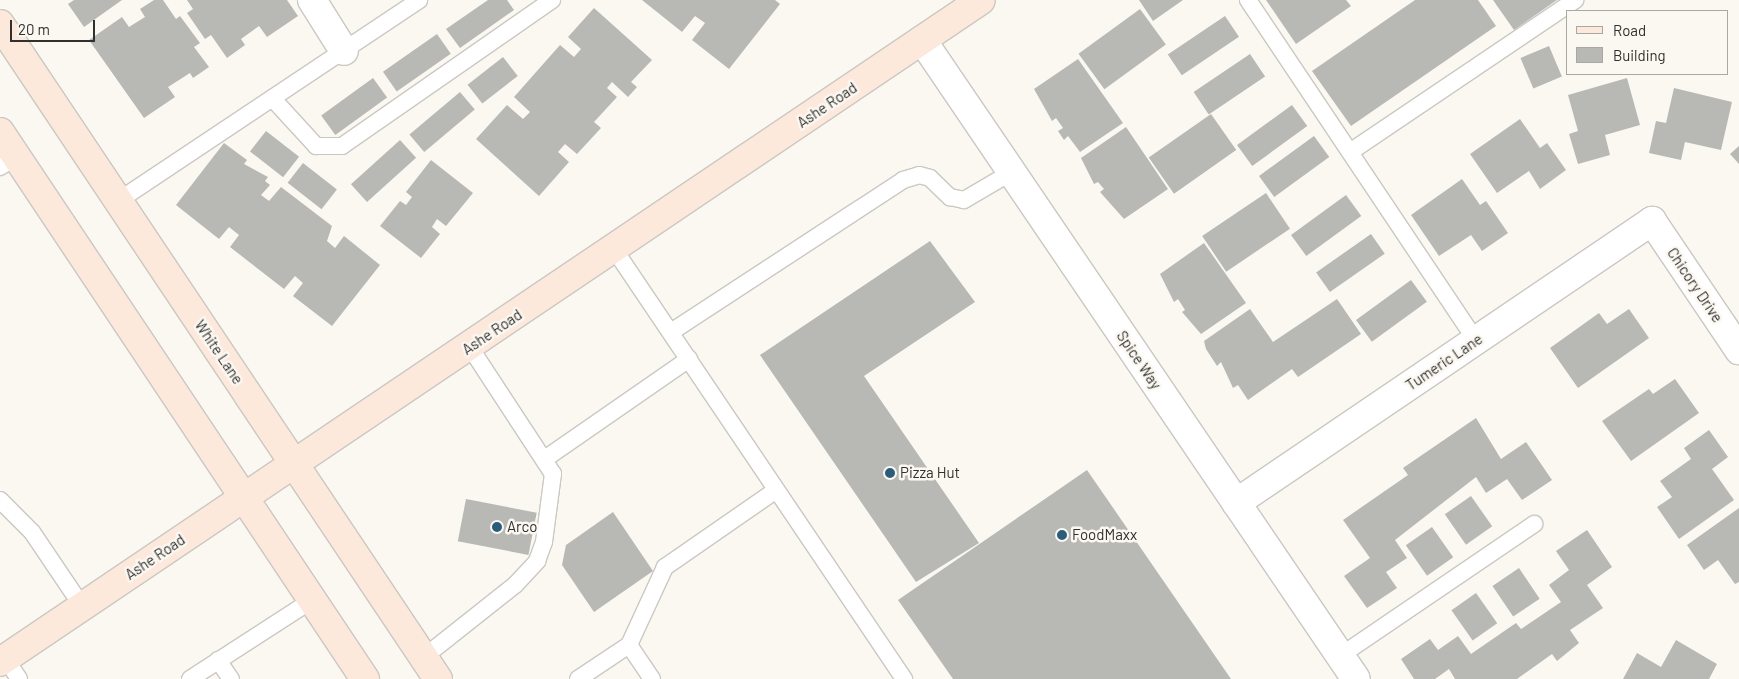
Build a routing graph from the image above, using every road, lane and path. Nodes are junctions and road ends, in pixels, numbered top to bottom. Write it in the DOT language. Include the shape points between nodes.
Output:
graph roads {
  1 [pos="312,0"];
  2 [pos="419,0"];
  3 [pos="552,0"];
  4 [pos="981,0"];
  5 [pos="1248,0"];
  6 [pos="1575,0"];
  7 [pos="0,24"];
  8 [pos="922,40"];
  9 [pos="344,51"];
  10 [pos="273,99"];
  11 [pos="0,132"];
  12 [pos="1350,152"];
  13 [pos="8,162"];
  14 [pos="1012,172"];
  15 [pos="118,201"];
  16 [pos="1652,221"];
  17 [pos="614,249"];
  18 [pos="671,332"];
  19 [pos="1476,340"];
  20 [pos="470,347"];
  21 [pos="1739,350"];
  22 [pos="689,359"];
  23 [pos="546,458"];
  24 [pos="295,465"];
  25 [pos="776,490"];
  26 [pos="244,497"];
  27 [pos="0,501"];
  28 [pos="1236,503"];
  29 [pos="1534,524"];
  30 [pos="312,600"];
  31 [pos="82,606"];
  32 [pos="630,644"];
  33 [pos="1340,656"];
  34 [pos="218,660"];
  35 [pos="8,666"];
  36 [pos="431,668"];
  37 [pos="190,679"];
  38 [pos="231,679"];
  39 [pos="365,679"];
  40 [pos="578,679"];
  41 [pos="652,679"];
  42 [pos="904,679"];
  43 [pos="1356,679"];
  1 -- 9 [label="street"];
  2 -- 9 [label="lane"];
  3 -- 10 [label="lane" via="342,146 316,146"];
  4 -- 8 [label="main road, Ashe Road"];
  5 -- 12 [label="lane"];
  6 -- 12 [label="lane"];
  7 -- 15 [label="main road, White Lane"];
  8 -- 14 [label="street, Spice Way"];
  8 -- 17 [label="main road, Ashe Road"];
  9 -- 10 [label="lane"];
  10 -- 15 [label="lane"];
  11 -- 13 [label="main road"];
  12 -- 19 [label="lane"];
  13 -- 26 [label="main road"];
  14 -- 18 [label="lane" via="964,200 950,198 930,178 918,175 903,180"];
  14 -- 28 [label="street, Spice Way"];
  15 -- 24 [label="main road, White Lane"];
  16 -- 19 [label="street, Tumeric Lane"];
  16 -- 21 [label="street, Chicory Drive"];
  17 -- 18 [label="lane"];
  17 -- 20 [label="main road, Ashe Road"];
  18 -- 22 [label="lane"];
  19 -- 28 [label="street, Tumeric Lane"];
  20 -- 23 [label="lane"];
  20 -- 24 [label="main road, Ashe Road"];
  22 -- 23 [label="lane"];
  22 -- 25 [label="lane"];
  23 -- 36 [label="lane" via="553,474 537,561"];
  24 -- 26 [label="main road, Ashe Road"];
  24 -- 36 [label="main road, White Lane"];
  25 -- 32 [label="lane" via="665,567"];
  25 -- 42 [label="lane"];
  26 -- 30 [label="main road"];
  26 -- 31 [label="main road, Ashe Road"];
  27 -- 31 [label="lane" via="32,532"];
  28 -- 33 [label="street, Spice Way"];
  29 -- 33 [label="lane"];
  30 -- 34 [label="lane"];
  30 -- 39 [label="main road"];
  31 -- 35 [label="main road, Ashe Road"];
  32 -- 40 [label="lane"];
  32 -- 41 [label="lane"];
  33 -- 43 [label="street, Spice Way"];
  34 -- 37 [label="lane"];
  34 -- 38 [label="lane"];
}
